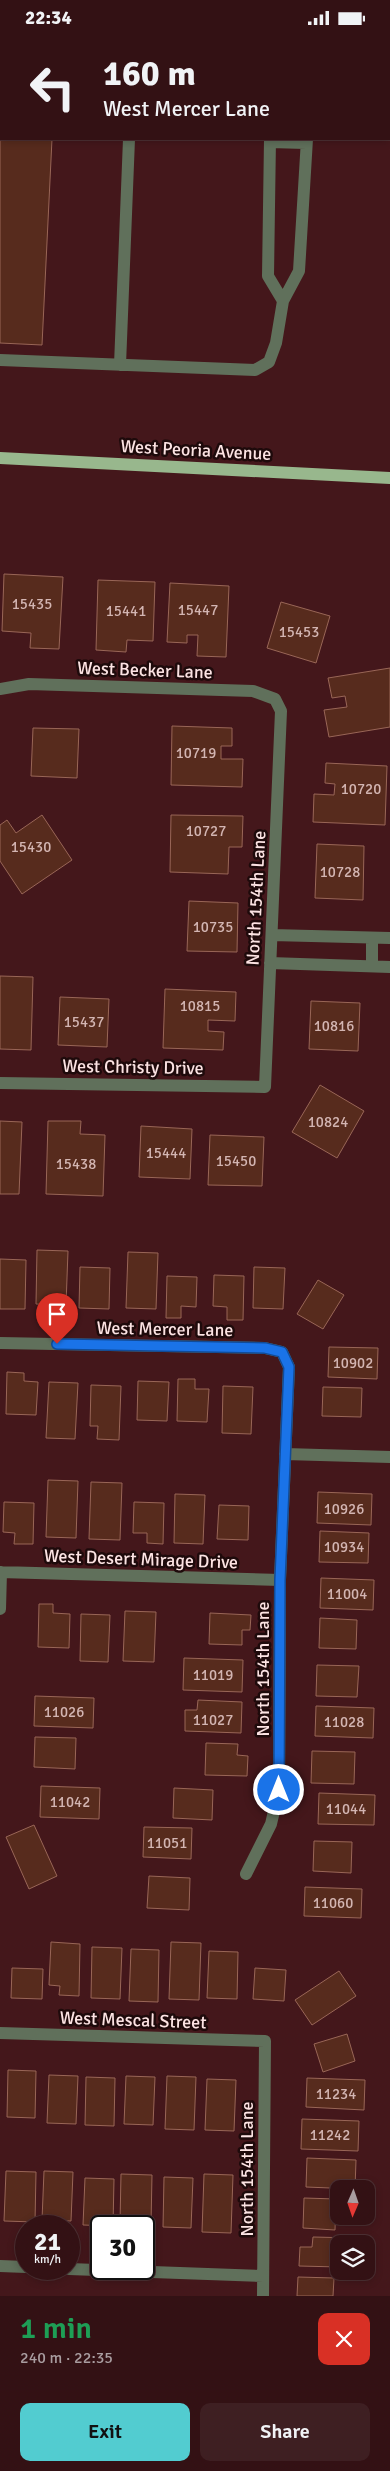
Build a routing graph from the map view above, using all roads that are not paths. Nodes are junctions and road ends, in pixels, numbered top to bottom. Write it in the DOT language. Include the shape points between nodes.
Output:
graph roads {
  1 [pos="129,140"];
  2 [pos="270,140"];
  3 [pos="306,141"];
  4 [pos="283,301"];
  5 [pos="0,360"];
  6 [pos="120,365"];
  7 [pos="0,458"];
  8 [pos="390,477"];
  9 [pos="0,689"];
  10 [pos="281,711"];
  11 [pos="272,935"];
  12 [pos="372,938"];
  13 [pos="390,939"];
  14 [pos="270,963"];
  15 [pos="372,966"];
  16 [pos="390,967"];
  17 [pos="0,1083"];
  18 [pos="265,1087"];
  19 [pos="0,1343"];
  20 [pos="289,1367"];
  21 [pos="285,1454"];
  22 [pos="390,1457"];
  23 [pos="0,1572"];
  24 [pos="280,1580"];
  25 [pos="0,1609"];
  26 [pos="246,1874"];
  27 [pos="0,2033"];
  28 [pos="265,2041"];
  29 [pos="0,2266"];
  30 [pos="15,2267"];
  31 [pos="80,2269"];
  32 [pos="264,2276"];
  33 [pos="263,2296"];
  1 -- 6 [label="street"];
  2 -- 3 [label="street"];
  2 -- 4 [label="street" via="268,276"];
  3 -- 4 [label="street" via="299,271"];
  4 -- 6 [label="street" via="276,343 269,362 255,370"];
  5 -- 6 [label="street"];
  7 -- 8 [label="main road, West Peoria Avenue"];
  9 -- 10 [label="street, West Becker Lane" via="29,684 253,691 275,699"];
  10 -- 11 [label="street, North 154th Lane"];
  11 -- 12 [label="street"];
  11 -- 14 [label="street, North 154th Lane"];
  12 -- 13 [label="street"];
  12 -- 15 [label="street"];
  14 -- 15 [label="street"];
  14 -- 18 [label="street, North 154th Lane"];
  15 -- 16 [label="street"];
  17 -- 18 [label="street, West Christy Drive"];
  19 -- 20 [label="street, West Mercer Lane" via="265,1348 282,1352"];
  20 -- 21 [label="street, North 154th Lane"];
  21 -- 22 [label="street"];
  21 -- 24 [label="street, North 154th Lane"];
  23 -- 24 [label="street, West Desert Mirage Drive"];
  23 -- 25 [label="street"];
  24 -- 26 [label="street, North 154th Lane" via="279,1790 271,1824"];
  27 -- 28 [label="street, West Mescal Street"];
  28 -- 32 [label="street, North 154th Lane"];
  29 -- 30 [label="street"];
  31 -- 32 [label="street"];
  32 -- 33 [label="street, North 154th Lane"];
}
